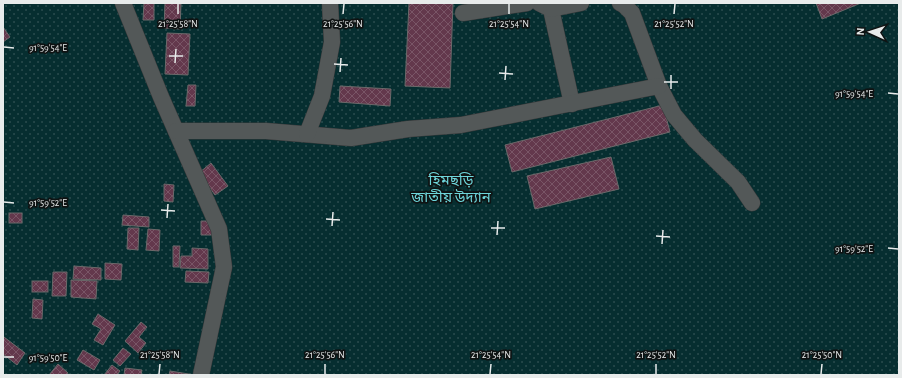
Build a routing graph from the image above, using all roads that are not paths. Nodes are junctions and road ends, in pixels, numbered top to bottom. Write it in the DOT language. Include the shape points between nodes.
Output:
graph roads {
  1 [pos="123,3"];
  2 [pos="330,3"];
  3 [pos="528,3"];
  4 [pos="581,3"];
  5 [pos="620,3"];
  6 [pos="545,6"];
  7 [pos="463,13"];
  8 [pos="658,86"];
  9 [pos="572,104"];
  10 [pos="176,131"];
  11 [pos="307,134"];
  12 [pos="752,203"];
  13 [pos="201,375"];
  1 -- 10 [label="street"];
  2 -- 11 [label="street" via="332,42 322,96"];
  3 -- 7 [label="street"];
  4 -- 6 [label="street"];
  5 -- 8 [label="street" via="632,13"];
  6 -- 9 [label="street"];
  8 -- 9 [label="street"];
  8 -- 12 [label="street" via="674,115 695,140 738,182"];
  9 -- 11 [label="street" via="461,126 408,129 351,138"];
  10 -- 11 [label="street" via="266,131"];
  10 -- 13 [label="street" via="219,229 224,267"];
}
